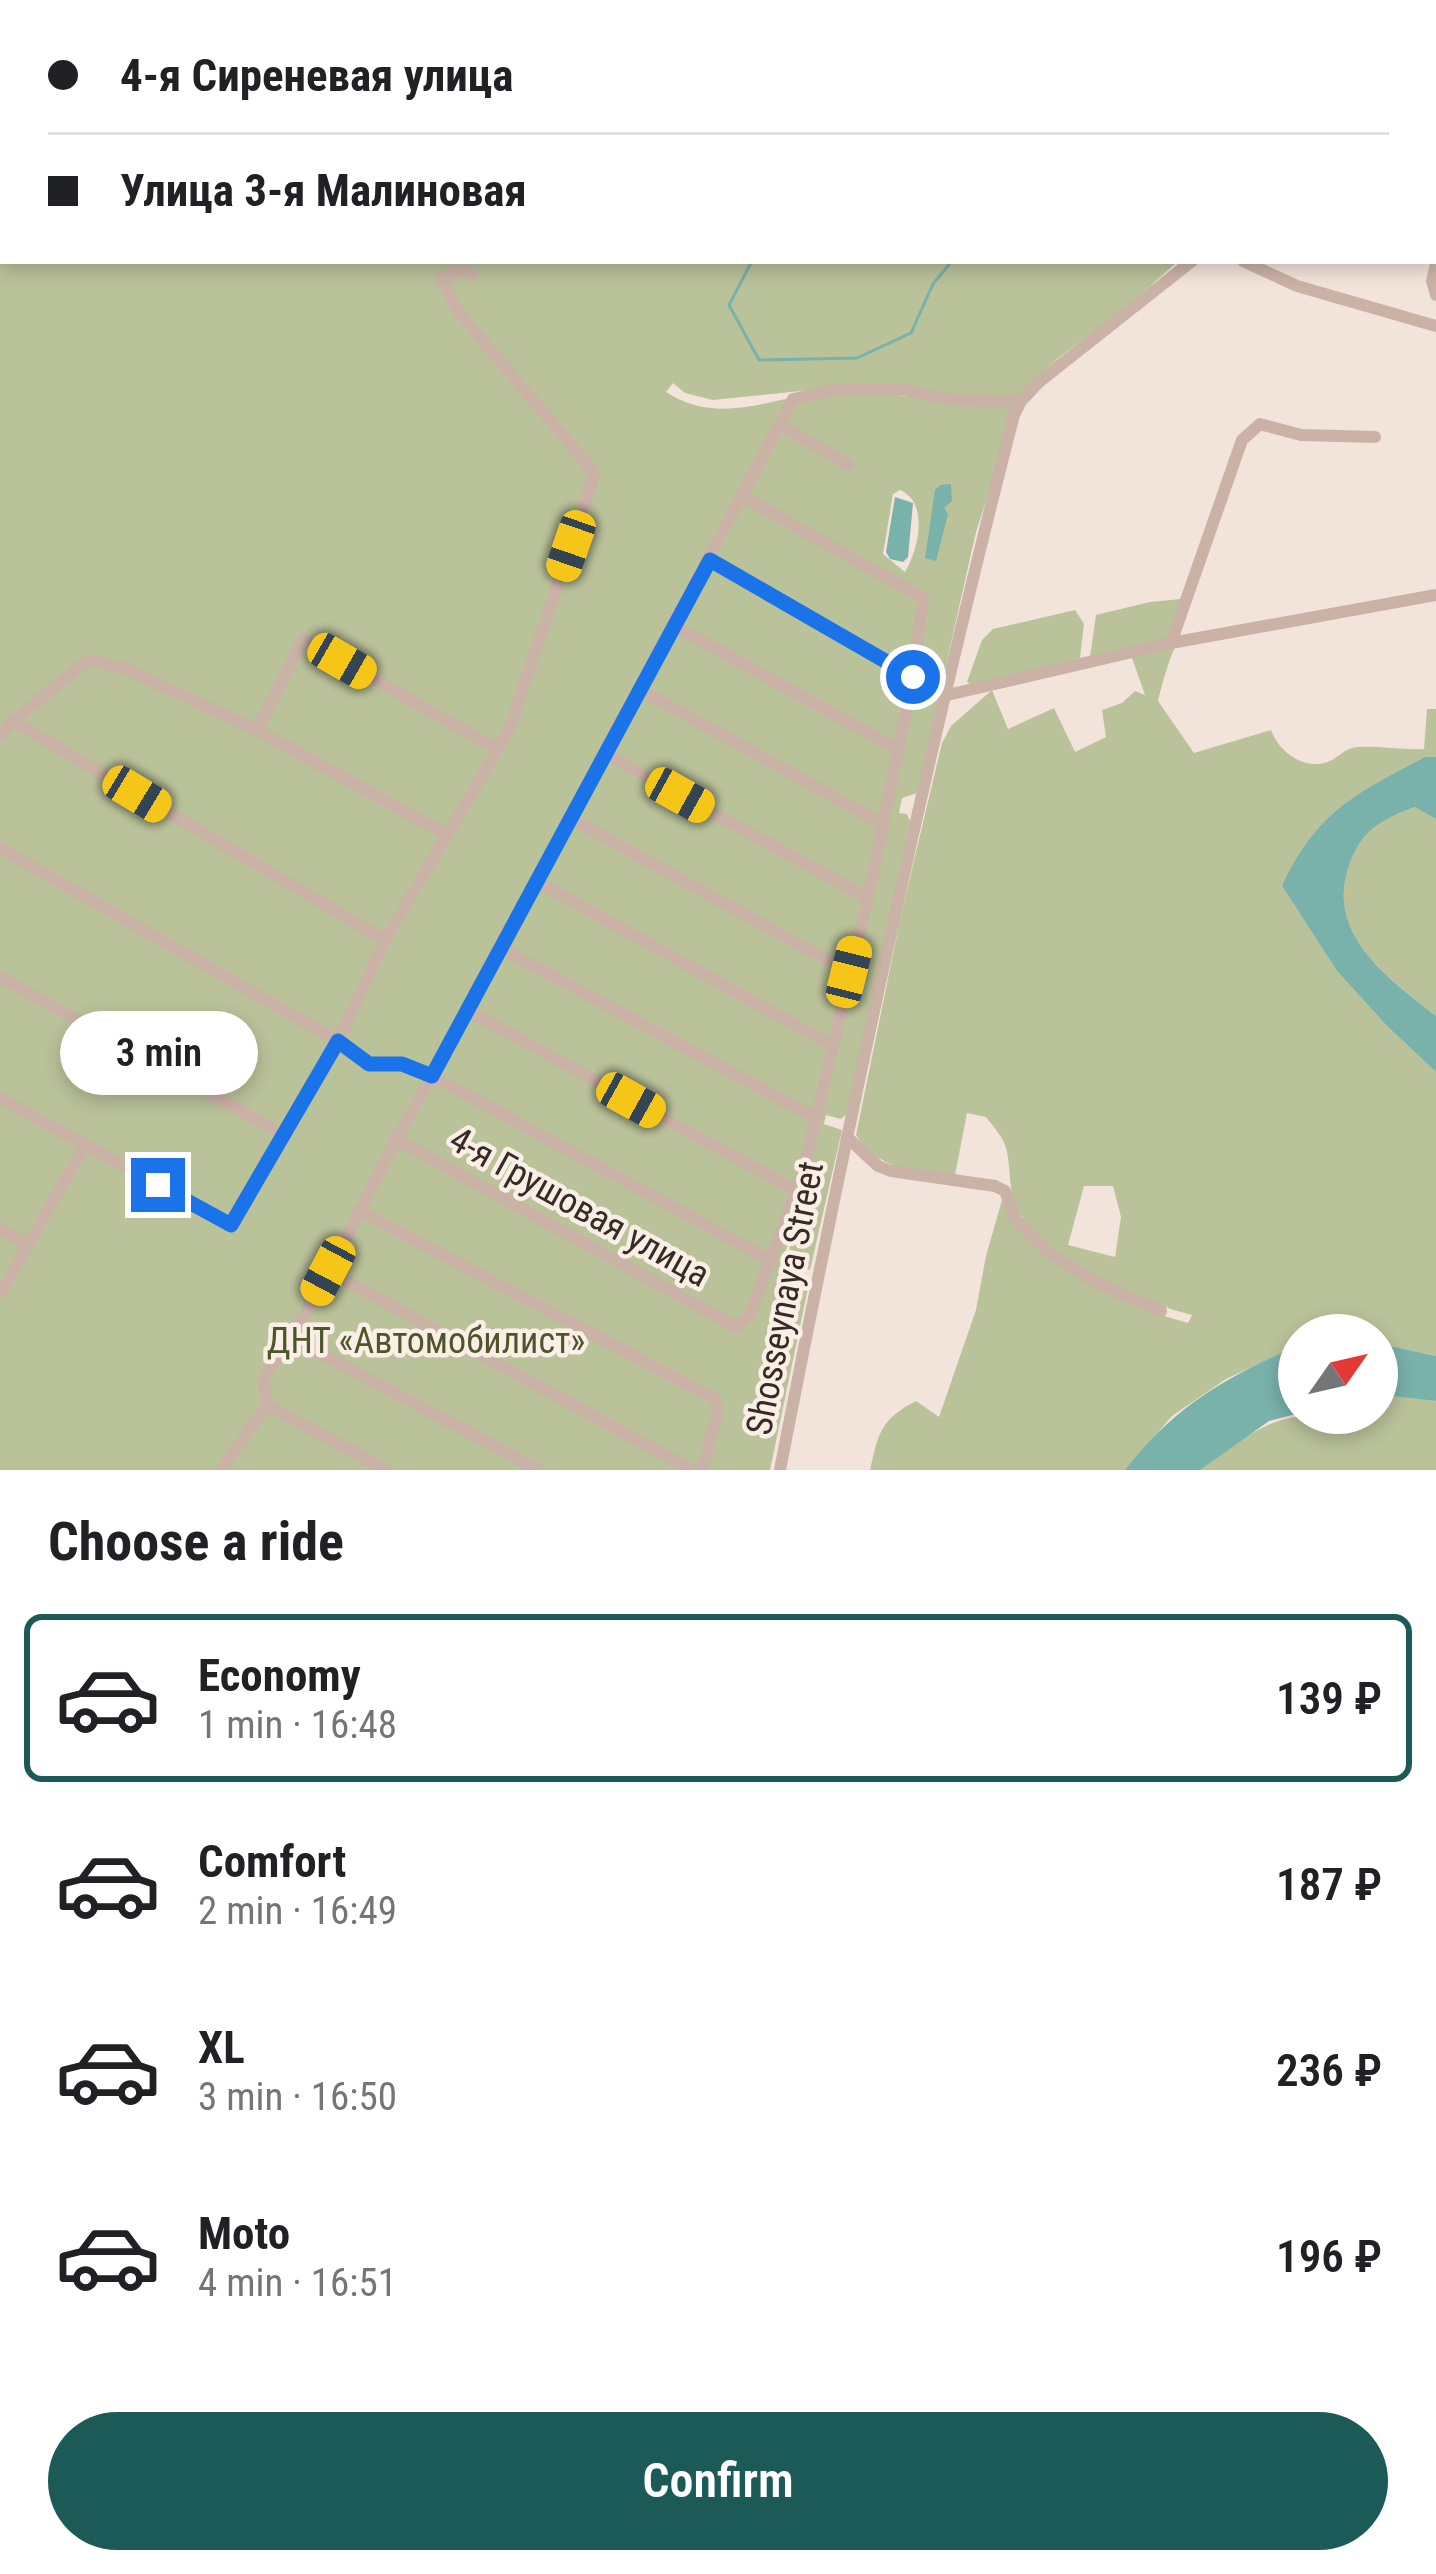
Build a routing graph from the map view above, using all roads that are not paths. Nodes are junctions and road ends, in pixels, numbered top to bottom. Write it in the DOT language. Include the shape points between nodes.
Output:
graph roads {
  1 [pos="1188,264"];
  2 [pos="1249,264"];
  3 [pos="1436,264"];
  4 [pos="472,275"];
  5 [pos="1436,296"];
  6 [pos="1435,323"];
  7 [pos="1021,400"];
  8 [pos="782,426"];
  9 [pos="1375,437"];
  10 [pos="849,465"];
  11 [pos="742,496"];
  12 [pos="710,560"];
  13 [pos="1436,595"];
  14 [pos="674,625"];
  15 [pos="1171,643"];
  16 [pos="913,677"];
  17 [pos="640,689"];
  18 [pos="943,696"];
  19 [pos="13,721"];
  20 [pos="256,730"];
  21 [pos="0,737"];
  22 [pos="496,748"];
  23 [pos="897,749"];
  24 [pos="604,753"];
  25 [pos="568,817"];
  26 [pos="880,823"];
  27 [pos="445,834"];
  28 [pos="0,848"];
  29 [pos="536,881"];
  30 [pos="868,898"];
  31 [pos="385,940"];
  32 [pos="499,946"];
  33 [pos="849,972"];
  34 [pos="0,977"];
  35 [pos="467,1010"];
  36 [pos="338,1041"];
  37 [pos="833,1046"];
  38 [pos="432,1076"];
  39 [pos="0,1098"];
  40 [pos="816,1118"];
  41 [pos="281,1133"];
  42 [pos="847,1137"];
  43 [pos="394,1138"];
  44 [pos="85,1145"];
  45 [pos="795,1190"];
  46 [pos="358,1210"];
  47 [pos="0,1229"];
  48 [pos="28,1245"];
  49 [pos="772,1261"];
  50 [pos="328,1271"];
  51 [pos="2,1292"];
  52 [pos="1161,1311"];
  53 [pos="292,1339"];
  54 [pos="267,1406"];
  55 [pos="226,1468"];
  56 [pos="387,1470"];
  57 [pos="539,1470"];
  58 [pos="692,1470"];
  59 [pos="702,1470"];
  60 [pos="780,1470"];
  1 -- 7 [label="street"];
  2 -- 6 [label="street" via="1297,286"];
  3 -- 5 [label="street"];
  4 -- 22 [label="street" via="442,278 458,311 593,480 517,712"];
  7 -- 8 [label="street" via="834,390 794,399"];
  7 -- 18 [label="street"];
  8 -- 10 [label="street"];
  8 -- 11 [label="street"];
  9 -- 15 [label="street" via="1301,435 1260,424 1242,440"];
  11 -- 12 [label="street"];
  11 -- 16 [label="street" via="923,598"];
  12 -- 14 [label="street"];
  12 -- 16 [label="street"];
  13 -- 15 [label="street"];
  14 -- 17 [label="street"];
  14 -- 23 [label="street"];
  15 -- 18 [label="street"];
  16 -- 23 [label="street"];
  17 -- 24 [label="street"];
  17 -- 26 [label="street"];
  18 -- 42 [label="street, Shosseynaya Street"];
  19 -- 20 [label="street" via="88,660 126,669"];
  19 -- 21 [label="street"];
  19 -- 31 [label="street"];
  20 -- 22 [label="street" via="303,639"];
  20 -- 27 [label="street"];
  22 -- 27 [label="street"];
  23 -- 26 [label="street"];
  24 -- 25 [label="street"];
  24 -- 30 [label="street"];
  25 -- 29 [label="street"];
  25 -- 33 [label="street"];
  26 -- 30 [label="street"];
  27 -- 31 [label="street"];
  28 -- 36 [label="street"];
  29 -- 32 [label="street"];
  29 -- 37 [label="street"];
  30 -- 33 [label="street"];
  31 -- 36 [label="street"];
  32 -- 35 [label="street"];
  32 -- 40 [label="street"];
  33 -- 37 [label="street"];
  34 -- 41 [label="street"];
  35 -- 38 [label="street"];
  35 -- 45 [label="street"];
  36 -- 38 [label="street" via="369,1064 402,1064"];
  36 -- 41 [label="street"];
  37 -- 40 [label="street"];
  38 -- 43 [label="street"];
  38 -- 49 [label="street"];
  39 -- 44 [label="street"];
  40 -- 45 [label="street"];
  41 -- 44 [label="street" via="231,1225"];
  42 -- 52 [label="street" via="891,1171 1005,1191 1016,1220 1048,1252"];
  42 -- 60 [label="street, Shosseynaya Street"];
  43 -- 46 [label="street"];
  43 -- 49 [label="street, 4-я Грушовая улица" via="736,1327 750,1315"];
  44 -- 48 [label="street"];
  45 -- 49 [label="street"];
  46 -- 50 [label="street"];
  46 -- 59 [label="street" via="715,1399"];
  47 -- 48 [label="street"];
  48 -- 51 [label="street"];
  50 -- 53 [label="street"];
  50 -- 58 [label="street"];
  53 -- 54 [label="street" via="262,1378"];
  53 -- 57 [label="street"];
  54 -- 55 [label="street"];
  54 -- 56 [label="street"];
}
